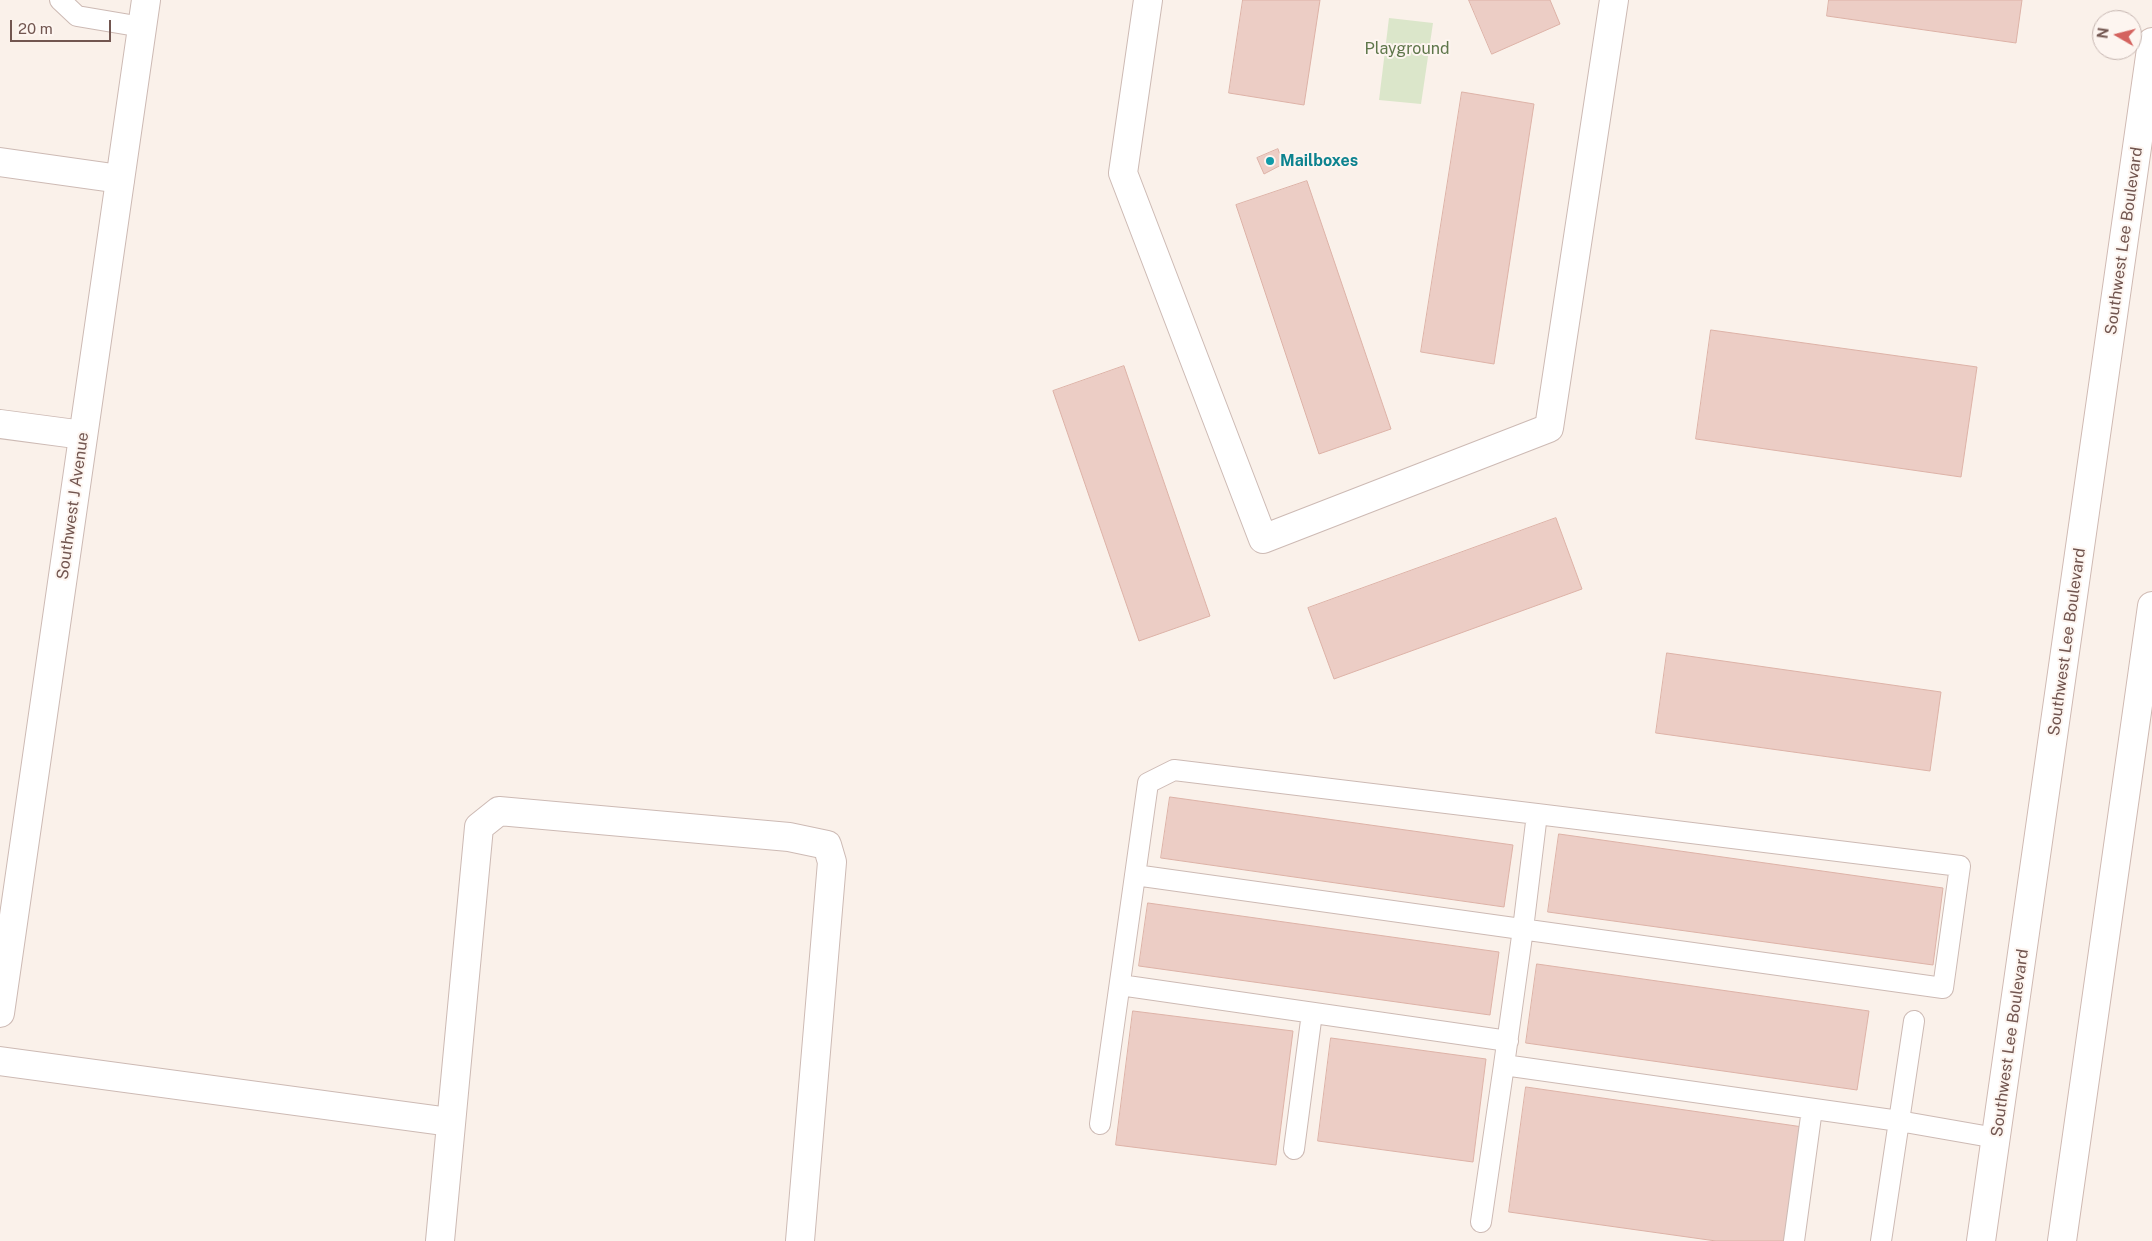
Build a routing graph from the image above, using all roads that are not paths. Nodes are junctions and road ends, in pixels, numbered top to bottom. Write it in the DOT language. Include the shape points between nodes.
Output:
graph roads {
  1 [pos="60,0"];
  2 [pos="146,0"];
  3 [pos="1148,0"];
  4 [pos="1614,0"];
  5 [pos="142,27"];
  6 [pos="2152,42"];
  7 [pos="0,162"];
  8 [pos="120,180"];
  9 [pos="0,424"];
  10 [pos="83,435"];
  11 [pos="2152,606"];
  12 [pos="1537,814"];
  13 [pos="1135,875"];
  14 [pos="1523,930"];
  15 [pos="1120,986"];
  16 [pos="0,1013"];
  17 [pos="1312,1013"];
  18 [pos="1914,1020"];
  19 [pos="1508,1041"];
  20 [pos="0,1061"];
  21 [pos="1504,1065"];
  22 [pos="1812,1109"];
  23 [pos="1899,1121"];
  24 [pos="450,1122"];
  25 [pos="1100,1124"];
  26 [pos="1996,1138"];
  27 [pos="1294,1149"];
  28 [pos="1481,1222"];
  29 [pos="440,1241"];
  30 [pos="800,1241"];
  31 [pos="1794,1241"];
  32 [pos="1881,1241"];
  33 [pos="1981,1241"];
  34 [pos="2062,1241"];
  1 -- 5 [label="lane" via="77,16"];
  2 -- 5 [label="street, Southwest J Avenue"];
  3 -- 4 [label="street" via="1123,173 1263,539 1549,428"];
  5 -- 8 [label="street, Southwest J Avenue"];
  6 -- 26 [label="street, Southwest Lee Boulevard"];
  7 -- 8 [label="street"];
  8 -- 10 [label="street, Southwest J Avenue"];
  9 -- 10 [label="street"];
  10 -- 16 [label="street, Southwest J Avenue"];
  11 -- 34 [label="street"];
  12 -- 13 [label="lane" via="1174,770 1148,783"];
  12 -- 14 [label="lane"];
  12 -- 14 [label="lane" via="1960,866 1943,988"];
  13 -- 14 [label="lane"];
  13 -- 15 [label="lane"];
  14 -- 19 [label="lane"];
  15 -- 17 [label="lane"];
  15 -- 25 [label="lane"];
  17 -- 19 [label="lane"];
  17 -- 27 [label="lane"];
  18 -- 23 [label="lane"];
  19 -- 21 [label="lane"];
  20 -- 24 [label="street"];
  21 -- 22 [label="lane"];
  21 -- 28 [label="lane"];
  22 -- 23 [label="lane"];
  22 -- 31 [label="lane"];
  23 -- 26 [label="lane"];
  23 -- 32 [label="lane"];
  24 -- 29 [label="street"];
  24 -- 30 [label="street" via="478,827 500,811 789,837 827,845 832,862"];
  26 -- 33 [label="street, Southwest Lee Boulevard"];
}
